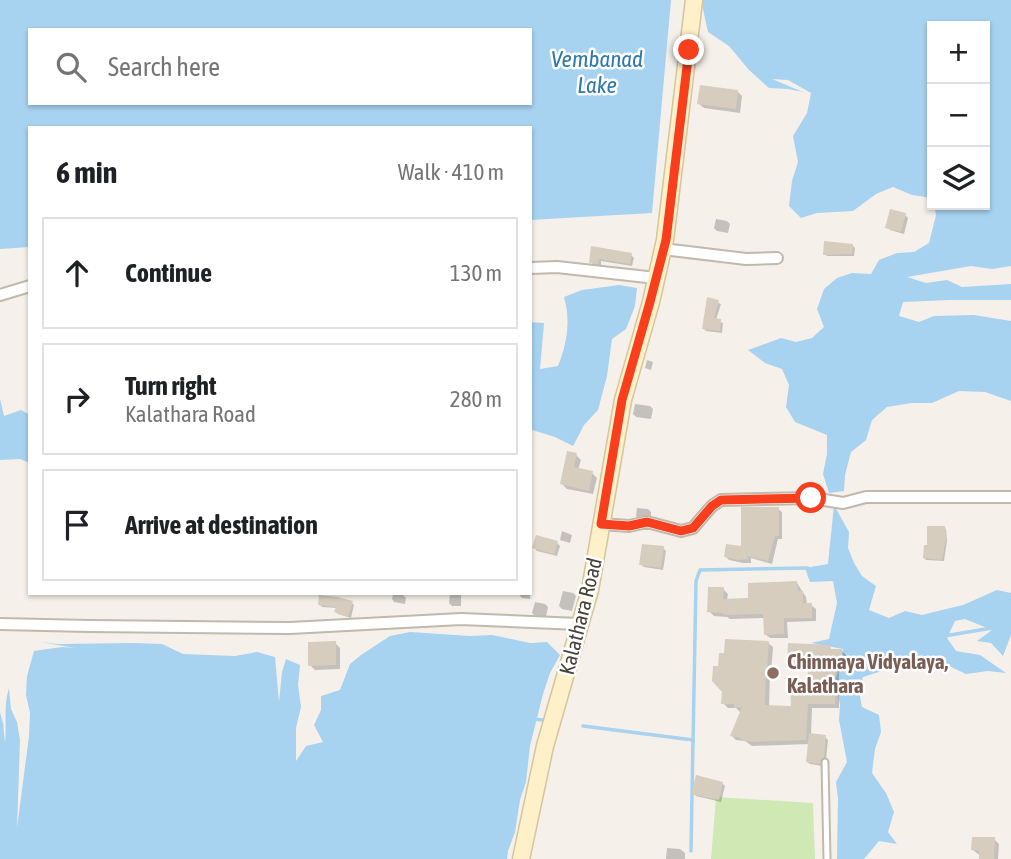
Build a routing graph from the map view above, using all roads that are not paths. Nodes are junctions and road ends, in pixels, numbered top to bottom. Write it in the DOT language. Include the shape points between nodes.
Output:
graph roads {
  1 [pos="694,0"];
  2 [pos="663,250"];
  3 [pos="776,258"];
  4 [pos="532,268"];
  5 [pos="656,278"];
  6 [pos="28,287"];
  7 [pos="0,295"];
  8 [pos="1011,497"];
  9 [pos="601,524"];
  10 [pos="0,624"];
  11 [pos="579,624"];
  12 [pos="825,762"];
  13 [pos="521,859"];
  14 [pos="827,859"];
  1 -- 2 [label="street, Kalathara Road"];
  2 -- 3 [label="street"];
  2 -- 5 [label="street, Kalathara Road"];
  4 -- 5 [label="street"];
  5 -- 9 [label="street, Kalathara Road" via="622,400"];
  6 -- 7 [label="street"];
  8 -- 9 [label="street" via="866,497 843,503 811,498 721,500 693,528 681,531 647,522"];
  9 -- 11 [label="street, Kalathara Road"];
  10 -- 11 [label="street" via="290,628 461,619"];
  11 -- 13 [label="street, Kalathara Road" via="545,746"];
  12 -- 14 [label="lane"];
}
